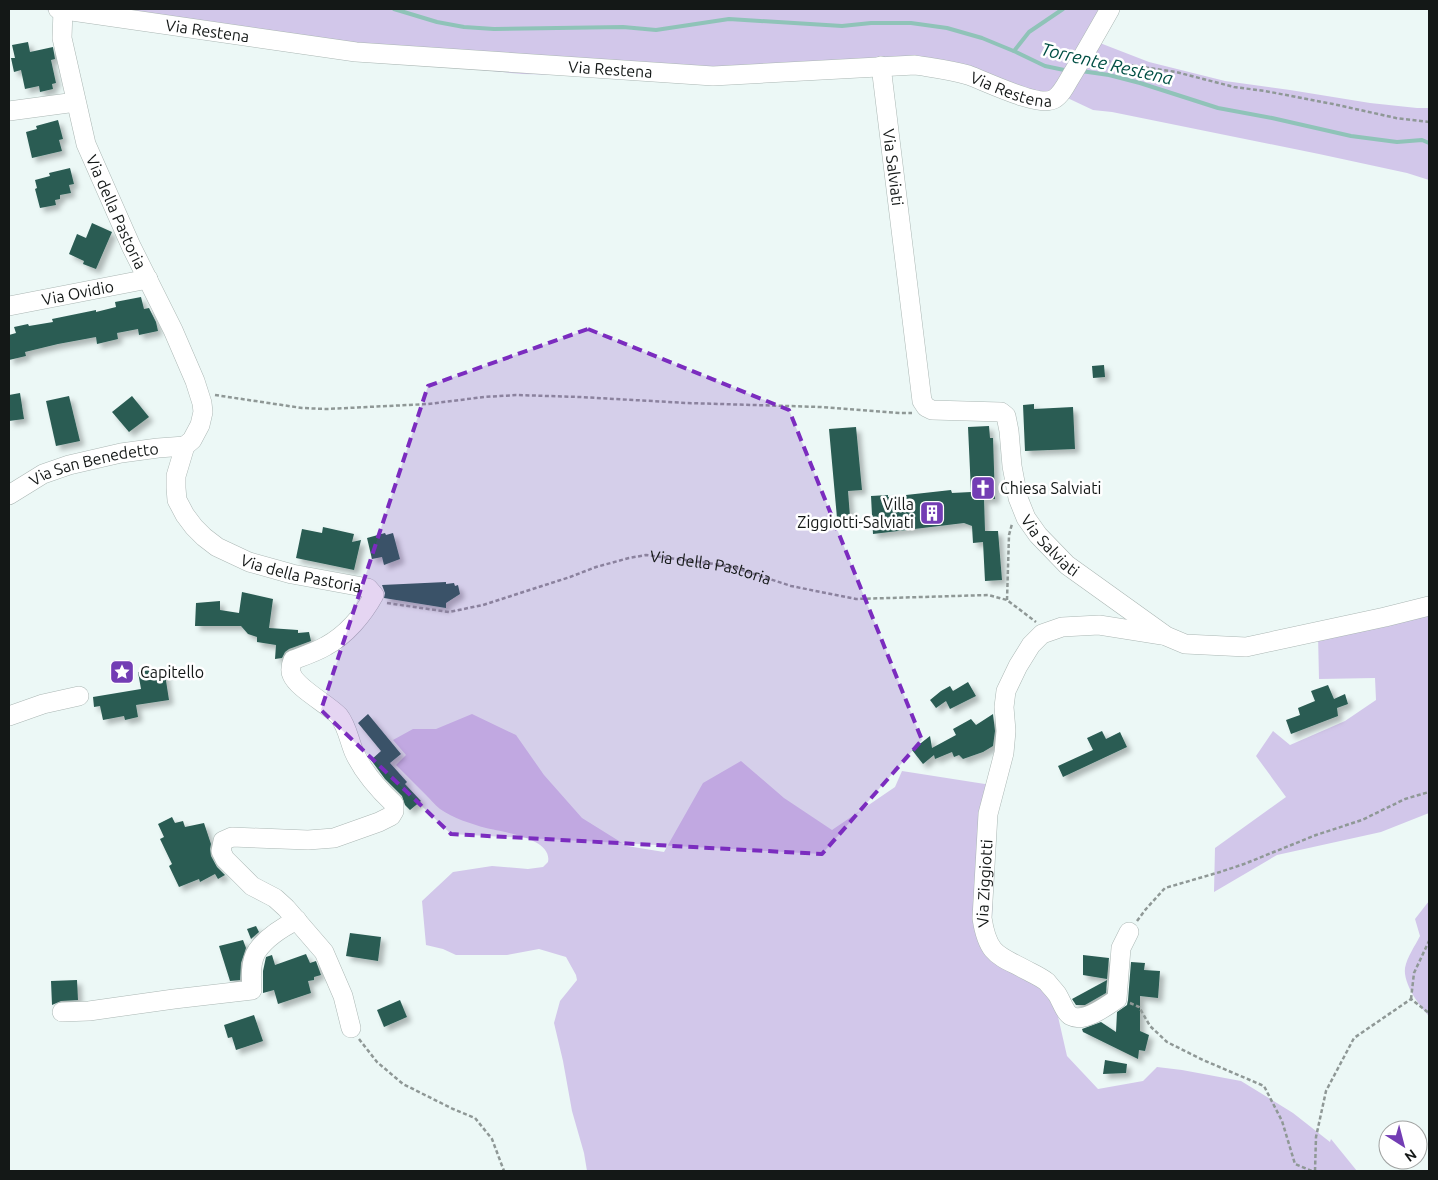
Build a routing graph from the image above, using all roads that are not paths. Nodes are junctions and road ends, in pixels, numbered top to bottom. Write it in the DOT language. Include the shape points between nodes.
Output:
graph roads {
  1 [pos="60,9"];
  2 [pos="1110,9"];
  3 [pos="881,66"];
  4 [pos="76,102"];
  5 [pos="9,111"];
  6 [pos="148,280"];
  7 [pos="9,306"];
  8 [pos="185,446"];
  9 [pos="9,495"];
  10 [pos="1429,606"];
  11 [pos="1166,636"];
  12 [pos="80,696"];
  13 [pos="9,716"];
  14 [pos="297,920"];
  15 [pos="1128,932"];
  16 [pos="62,1012"];
  17 [pos="350,1028"];
  1 -- 3 [label="street, Via Restena" via="356,52 713,76"];
  1 -- 4 [label="street, Via della Pastoria" via="62,38"];
  2 -- 3 [label="street, Via Restena" via="1054,100 1045,102 1028,98 946,69 915,65"];
  3 -- 11 [label="street, Via Salviati" via="922,401 932,410 1001,412 1006,416 1018,498 1038,535 1067,564"];
  4 -- 5 [label="street"];
  4 -- 6 [label="street, Via della Pastoria" via="86,144"];
  6 -- 7 [label="street, Via Ovidio"];
  6 -- 8 [label="street, Via della Pastoria" via="173,330 202,403 200,425"];
  8 -- 9 [label="street, Via San Benedetto" via="121,453 69,465 43,474"];
  8 -- 14 [label="street, Via della Pastoria" via="176,476 178,500 184,515 204,538 228,553 260,566 368,588 374,595 340,637 293,660 291,667 297,682 342,720 362,768 394,804 391,816 334,838 232,837 223,841 221,852 225,859 252,886 275,898"];
  10 -- 11 [label="street, Via Salviati" via="1246,646 1185,644"];
  11 -- 15 [label="street, Via Ziggiotti" via="1099,625 1062,627 1042,634 1031,645 1006,691 1004,753 988,814 982,911 988,943 1006,961 1044,980 1056,992 1069,1016 1087,1016 1117,999 1121,948"];
  12 -- 13 [label="street"];
  14 -- 16 [label="street" via="275,933 257,951 250,975 252,990"];
  14 -- 17 [label="street" via="324,952 343,996"];
}
